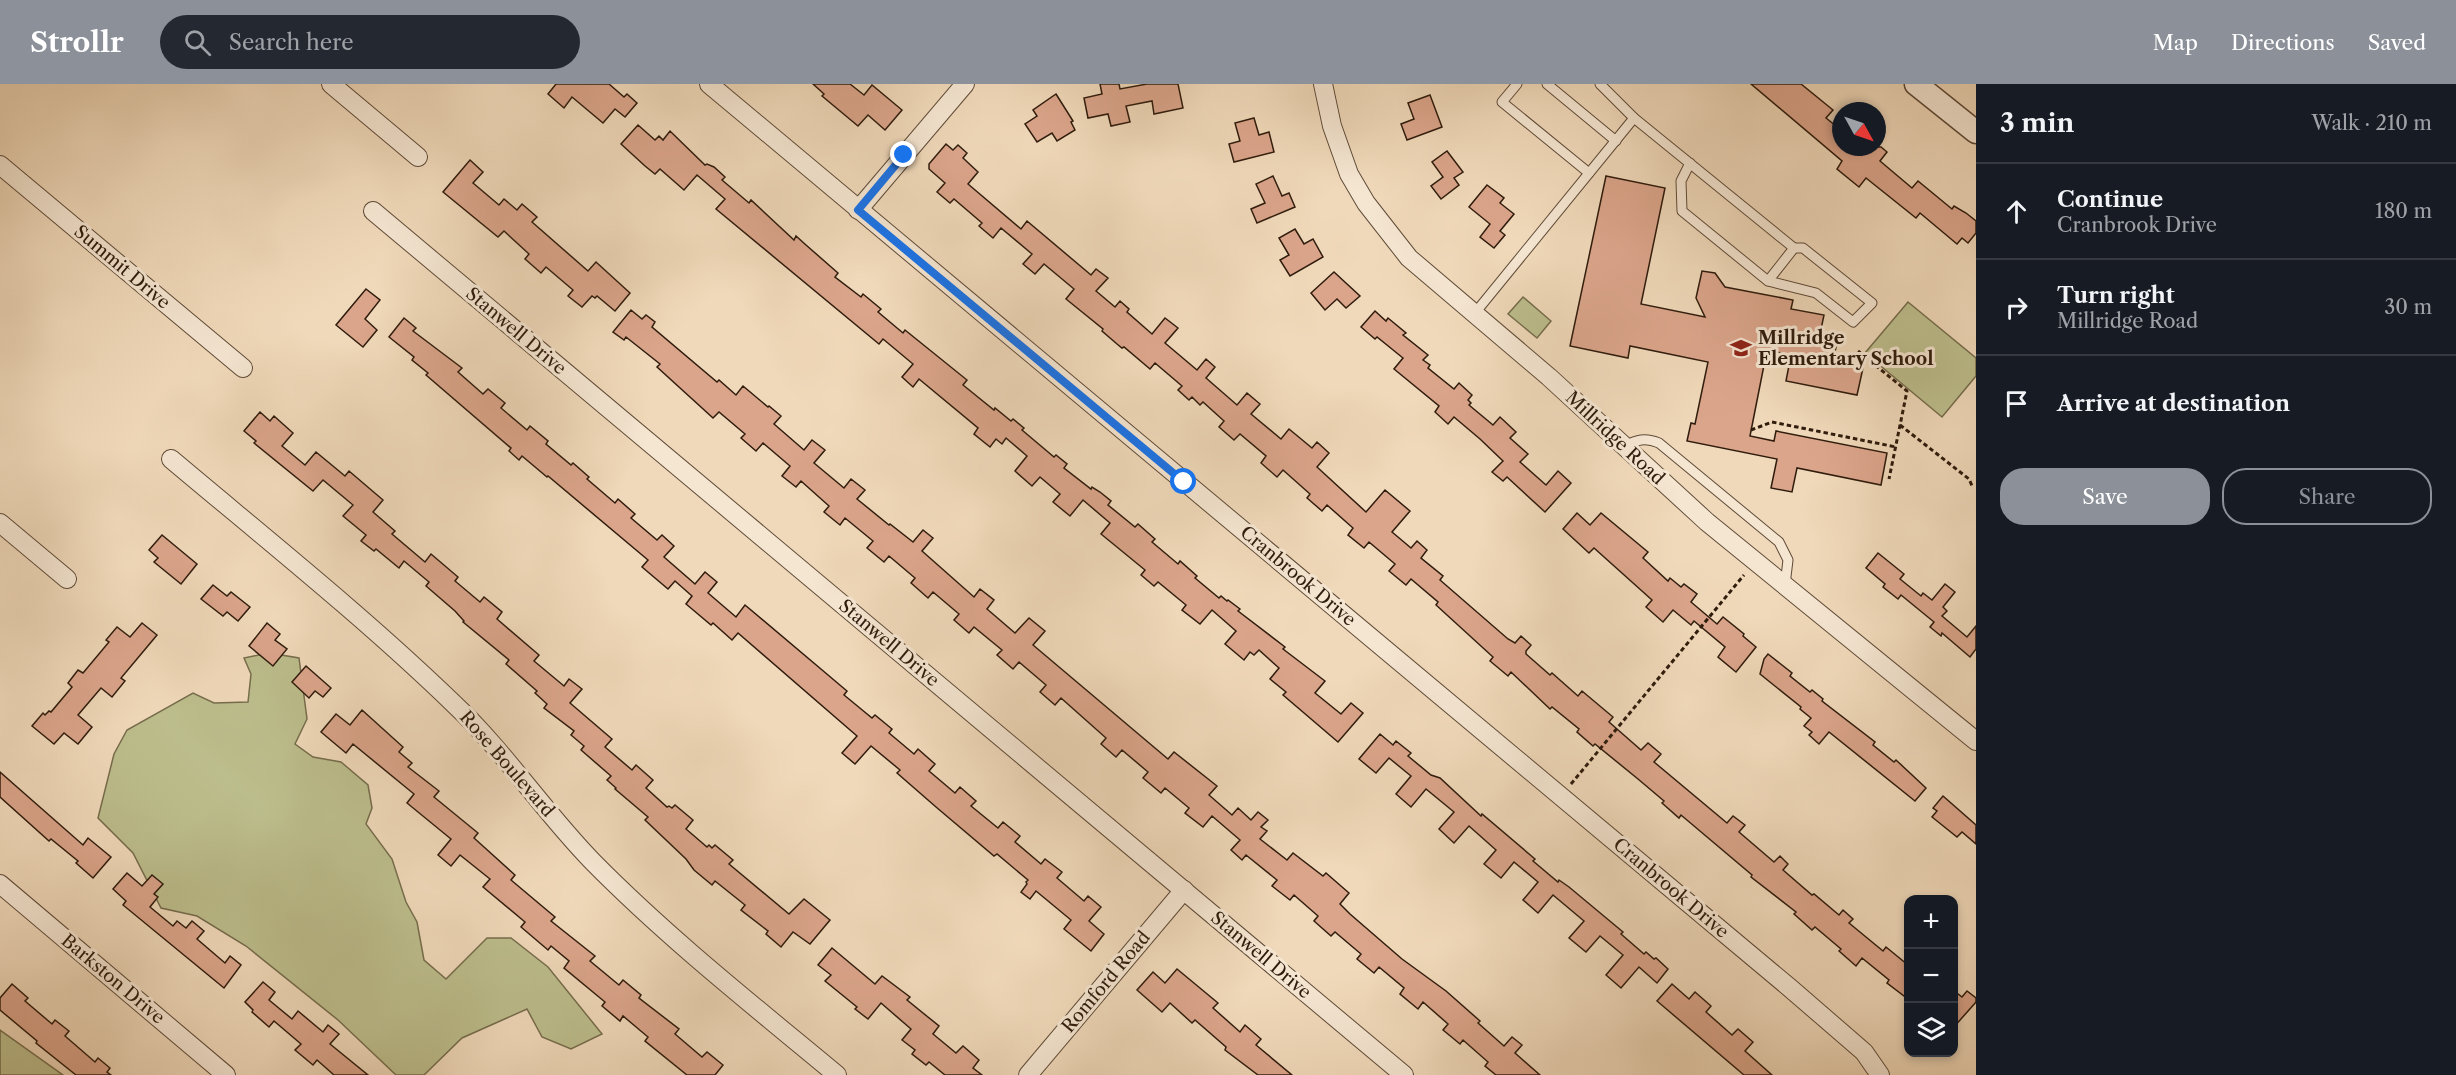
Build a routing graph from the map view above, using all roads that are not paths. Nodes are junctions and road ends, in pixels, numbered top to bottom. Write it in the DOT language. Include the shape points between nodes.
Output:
graph roads {
  1 [pos="331,84"];
  2 [pos="709,84"];
  3 [pos="965,84"];
  4 [pos="1323,84"];
  5 [pos="1517,84"];
  6 [pos="1547,84"];
  7 [pos="1600,84"];
  8 [pos="1916,84"];
  9 [pos="1635,118"];
  10 [pos="1976,132"];
  11 [pos="1616,141"];
  12 [pos="418,157"];
  13 [pos="1690,163"];
  14 [pos="0,165"];
  15 [pos="1589,173"];
  16 [pos="858,210"];
  17 [pos="373,211"];
  18 [pos="1794,248"];
  19 [pos="1768,281"];
  20 [pos="1475,313"];
  21 [pos="243,368"];
  22 [pos="1624,446"];
  23 [pos="171,459"];
  24 [pos="0,523"];
  25 [pos="67,579"];
  26 [pos="1785,585"];
  27 [pos="1976,741"];
  28 [pos="0,884"];
  29 [pos="1184,890"];
  30 [pos="226,1075"];
  31 [pos="837,1075"];
  32 [pos="1028,1075"];
  33 [pos="1404,1075"];
  34 [pos="1880,1075"];
  1 -- 12 [label="street"];
  2 -- 16 [label="street, Cranbrook Drive"];
  3 -- 16 [label="street"];
  4 -- 20 [label="street, Millridge Road" via="1336,142 1366,203 1409,258"];
  5 -- 15 [label="lane" via="1502,102"];
  6 -- 11 [label="lane"];
  7 -- 9 [label="lane"];
  8 -- 10 [label="street"];
  9 -- 11 [label="lane"];
  9 -- 13 [label="lane"];
  11 -- 15 [label="lane"];
  13 -- 18 [label="lane"];
  13 -- 19 [label="lane" via="1681,181 1682,211"];
  14 -- 21 [label="street, Summit Drive"];
  15 -- 20 [label="lane"];
  16 -- 34 [label="street, Cranbrook Drive" via="1782,982 1864,1052"];
  17 -- 29 [label="street, Stanwell Drive"];
  18 -- 19 [label="lane"];
  18 -- 19 [label="lane" via="1803,248 1872,303 1853,322 1816,292"];
  20 -- 22 [label="street, Millridge Road"];
  22 -- 26 [label="street, Millridge Road" via="1707,522"];
  22 -- 26 [label="lane" via="1640,439 1659,443 1779,542 1788,560"];
  23 -- 31 [label="street, Rose Boulevard" via="392,645 457,706 553,818 649,916"];
  24 -- 25 [label="street"];
  26 -- 27 [label="street, Millridge Road"];
  28 -- 30 [label="street, Barkston Drive"];
  29 -- 32 [label="street, Romford Road"];
  29 -- 33 [label="street, Stanwell Drive"];
}
